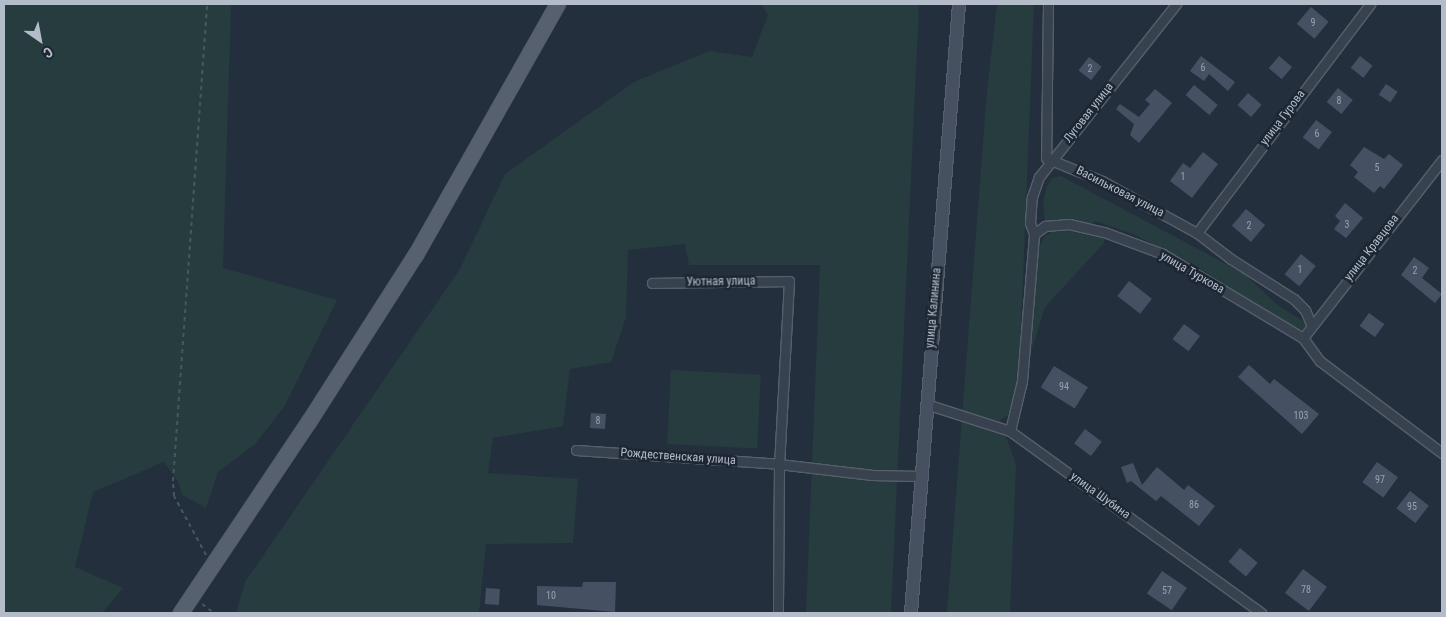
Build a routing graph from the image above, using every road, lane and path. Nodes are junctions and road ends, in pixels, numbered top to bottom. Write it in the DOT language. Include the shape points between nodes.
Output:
graph roads {
  1 [pos="207,4"];
  2 [pos="558,4"];
  3 [pos="959,4"];
  4 [pos="1048,4"];
  5 [pos="1176,4"];
  6 [pos="1370,4"];
  7 [pos="1442,160"];
  8 [pos="1051,162"];
  9 [pos="1197,233"];
  10 [pos="1034,234"];
  11 [pos="652,283"];
  12 [pos="1311,324"];
  13 [pos="1304,338"];
  14 [pos="926,404"];
  15 [pos="1010,430"];
  16 [pos="576,450"];
  17 [pos="1442,453"];
  18 [pos="779,464"];
  19 [pos="921,476"];
  20 [pos="213,568"];
  21 [pos="190,600"];
  22 [pos="181,613"];
  23 [pos="214,613"];
  24 [pos="778,613"];
  25 [pos="911,613"];
  26 [pos="1261,613"];
  1 -- 20 [label="path" via="173,481 174,496"];
  2 -- 20 [label="main road" via="416,255"];
  3 -- 14 [label="main road, улица Калинина"];
  4 -- 8 [label="street" via="1044,129 1046,158"];
  5 -- 8 [label="street, Луговая улица"];
  6 -- 9 [label="street, улица Гурова"];
  7 -- 12 [label="street, улица Кравцова"];
  8 -- 9 [label="street, Васильковая улица" via="1102,181"];
  8 -- 10 [label="street, Луговая улица" via="1039,177 1032,197 1030,224"];
  9 -- 12 [label="street, Васильковая улица" via="1294,299 1305,310"];
  10 -- 13 [label="street, улица Туркова" via="1045,226 1069,224 1104,232 1163,254"];
  10 -- 15 [label="street" via="1022,381"];
  11 -- 18 [label="street, Уютная улица" via="789,281"];
  12 -- 13 [label="street, улица Кравцова"];
  13 -- 17 [label="street, улица Туркова" via="1320,361"];
  14 -- 15 [label="street, улица Шубина"];
  14 -- 19 [label="main road, улица Калинина"];
  15 -- 26 [label="street, улица Шубина"];
  16 -- 18 [label="street, Рождественская улица"];
  18 -- 19 [label="street, Рождественская улица" via="872,475"];
  18 -- 24 [label="street"];
  19 -- 25 [label="main road, улица Калинина"];
  20 -- 21 [label="main road"];
  21 -- 22 [label="main road"];
  21 -- 23 [label="path"];
}
